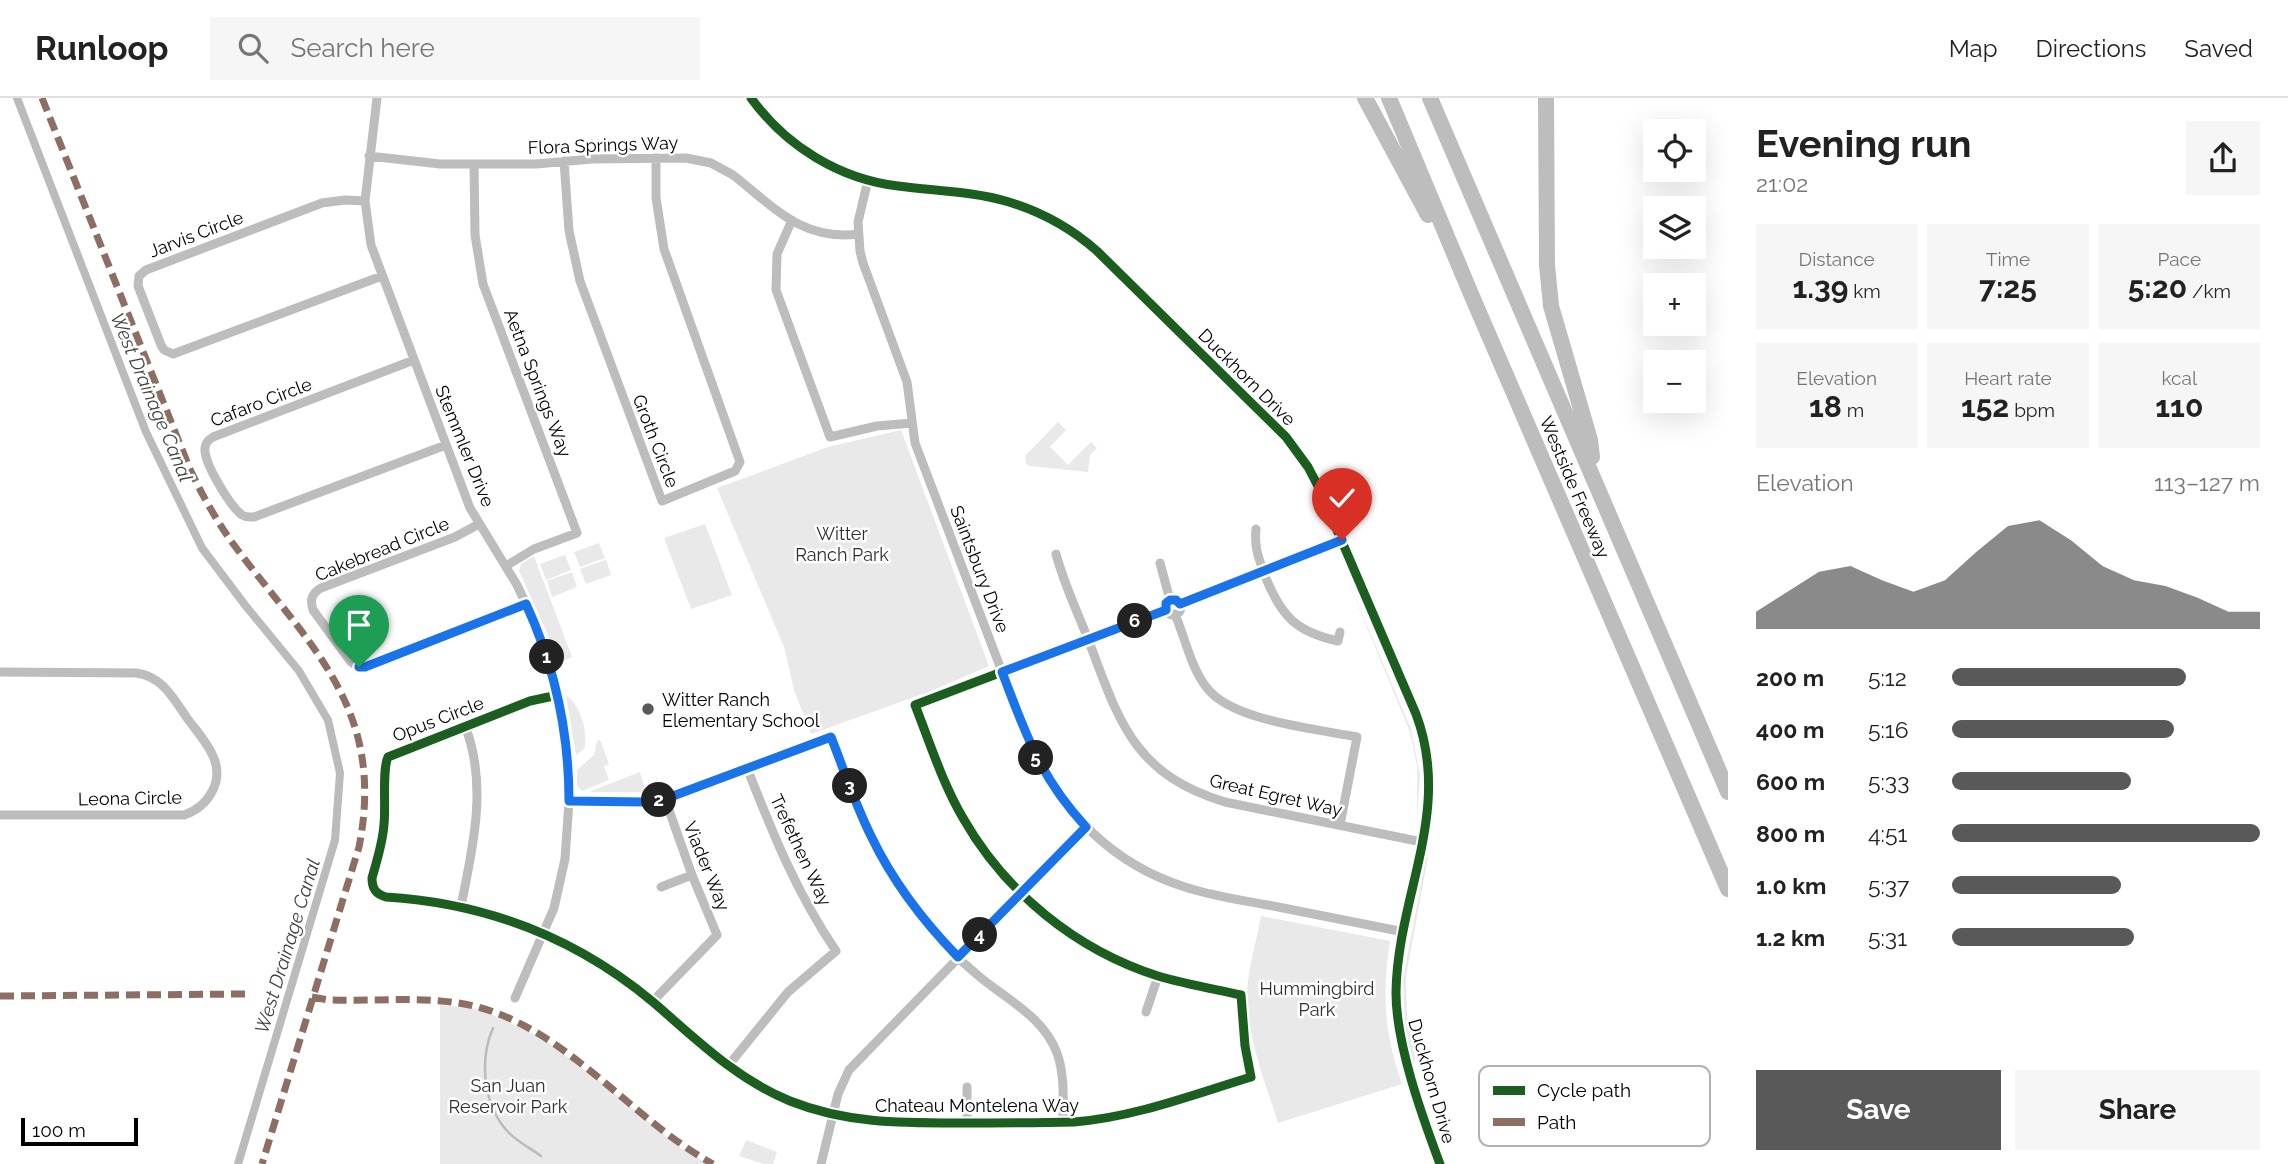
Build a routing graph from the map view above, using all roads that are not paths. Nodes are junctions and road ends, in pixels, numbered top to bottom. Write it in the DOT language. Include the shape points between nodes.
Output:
graph roads {
  1 [pos="377,98"];
  2 [pos="751,98"];
  3 [pos="1365,98"];
  4 [pos="1389,98"];
  5 [pos="1430,98"];
  6 [pos="1546,98"];
  7 [pos="369,156"];
  8 [pos="656,158"];
  9 [pos="564,161"];
  10 [pos="474,164"];
  11 [pos="868,180"];
  12 [pos="365,201"];
  13 [pos="792,220"];
  14 [pos="858,234"];
  15 [pos="382,276"];
  16 [pos="1471,294"];
  17 [pos="414,360"];
  18 [pos="912,423"];
  19 [pos="446,444"];
  20 [pos="1594,477"];
  21 [pos="479,524"];
  22 [pos="1256,529"];
  23 [pos="1342,540"];
  24 [pos="1056,554"];
  25 [pos="1160,563"];
  26 [pos="506,566"];
  27 [pos="1264,572"];
  28 [pos="1175,602"];
  29 [pos="526,604"];
  30 [pos="1166,610"];
  31 [pos="1175,614"];
  32 [pos="1340,632"];
  33 [pos="1088,639"];
  34 [pos="0,672"];
  35 [pos="1002,672"];
  36 [pos="558,695"];
  37 [pos="465,726"];
  38 [pos="747,768"];
  39 [pos="1728,792"];
  40 [pos="665,799"];
  41 [pos="569,801"];
  42 [pos="0,815"];
  43 [pos="1340,825"];
  44 [pos="1086,827"];
  45 [pos="1422,842"];
  46 [pos="692,875"];
  47 [pos="661,887"];
  48 [pos="1728,890"];
  49 [pos="1021,893"];
  50 [pos="461,906"];
  51 [pos="1404,932"];
  52 [pos="544,933"];
  53 [pos="958,957"];
  54 [pos="1158,976"];
  55 [pos="515,998"];
  56 [pos="652,1002"];
  57 [pos="1146,1012"];
  58 [pos="728,1066"];
  59 [pos="967,1087"];
  60 [pos="833,1115"];
  61 [pos="1063,1122"];
  62 [pos="967,1123"];
  63 [pos="821,1164"];
  64 [pos="1440,1164"];
  1 -- 7 [label="street, Stemmler Drive"];
  2 -- 11 [label="street, Duckhorn Drive" via="771,123 800,147 832,167"];
  3 -- 16 [label="highway"];
  4 -- 16 [label="highway, Westside Freeway"];
  5 -- 20 [label="highway, Westside Freeway"];
  6 -- 20 [label="highway" via="1549,290 1590,440"];
  7 -- 10 [label="street, Flora Springs Way"];
  7 -- 12 [label="street, Stemmler Drive"];
  8 -- 9 [label="street, Flora Springs Way"];
  8 -- 9 [label="street, Groth Circle" via="656,198 664,249 740,462 735,471 662,501 580,281 569,231"];
  8 -- 13 [label="street, Flora Springs Way" via="699,160 721,167"];
  9 -- 10 [label="street, Flora Springs Way"];
  10 -- 26 [label="street, Aetna Springs Way" via="475,235 484,284 577,533 534,549"];
  11 -- 14 [label="street, Saintsbury Drive"];
  11 -- 23 [label="street, Duckhorn Drive" via="1007,201 1045,215 1085,240 1286,436 1308,467"];
  12 -- 15 [label="street, Stemmler Drive" via="367,231"];
  12 -- 15 [label="street, Jarvis Circle" via="321,203 146,270 139,276 138,286 161,345 173,354"];
  13 -- 14 [label="street, Flora Springs Way" via="828,236"];
  13 -- 18 [label="street" via="777,254 776,290 830,437"];
  14 -- 18 [label="street, Saintsbury Drive" via="863,263 907,382"];
  15 -- 17 [label="street, Stemmler Drive"];
  16 -- 48 [label="highway, Westside Freeway"];
  17 -- 19 [label="street, Stemmler Drive"];
  17 -- 19 [label="street, Cafaro Circle" via="213,437 205,452 214,476 239,512 254,517"];
  18 -- 35 [label="street, Saintsbury Drive" via="915,443"];
  19 -- 21 [label="street, Stemmler Drive"];
  20 -- 39 [label="highway, Westside Freeway"];
  21 -- 26 [label="street, Stemmler Drive"];
  21 -- 29 [label="street, Cakebread Circle" via="321,588 312,596 313,610 351,662 365,667"];
  22 -- 27 [label="street" via="1254,545"];
  23 -- 27 [label="street"];
  23 -- 45 [label="street, Duckhorn Drive" via="1426,748 1430,791"];
  24 -- 33 [label="street, Great Egret Way"];
  25 -- 28 [label="street"];
  26 -- 29 [label="street, Stemmler Drive"];
  27 -- 28 [label="street"];
  27 -- 32 [label="street" via="1277,604 1298,626 1338,641"];
  28 -- 30 [label="street" via="1166,603"];
  28 -- 31 [label="street" via="1180,610"];
  29 -- 36 [label="street, Stemmler Drive"];
  30 -- 31 [label="street"];
  30 -- 33 [label="street"];
  31 -- 43 [label="street" via="1200,678 1219,701 1247,715 1357,737"];
  33 -- 35 [label="street"];
  33 -- 43 [label="street, Great Egret Way" via="1122,725 1160,770 1202,795"];
  34 -- 42 [label="street, Leona Circle" via="151,676 164,685 209,748 217,770 210,796 184,815"];
  35 -- 44 [label="street, Saintsbury Drive" via="1043,772"];
  35 -- 49 [label="street" via="915,705 962,818 989,858"];
  36 -- 37 [label="street, Opus Circle"];
  36 -- 41 [label="street, Stemmler Drive" via="567,745"];
  37 -- 50 [label="street" via="474,752 477,800"];
  37 -- 50 [label="street, Opus Circle" via="392,754 386,761 384,824 372,884 376,893 386,897"];
  38 -- 40 [label="street"];
  38 -- 53 [label="street" via="831,737 884,861 918,912"];
  38 -- 58 [label="street, Trefethen Way" via="786,866 836,951 788,992"];
  40 -- 41 [label="street"];
  40 -- 46 [label="street, Viader Way"];
  41 -- 52 [label="street, Stemmler Drive" via="559,891"];
  43 -- 45 [label="street, Great Egret Way"];
  44 -- 49 [label="street"];
  44 -- 51 [label="street, Saintsbury Drive" via="1132,863 1184,887"];
  45 -- 51 [label="street, Duckhorn Drive"];
  46 -- 47 [label="street"];
  46 -- 56 [label="street, Viader Way" via="717,935"];
  49 -- 53 [label="street"];
  49 -- 54 [label="street" via="1083,942"];
  50 -- 52 [label="street, Opus Circle"];
  51 -- 64 [label="street, Duckhorn Drive" via="1396,991 1399,1030"];
  52 -- 55 [label="street, Stemmler Drive"];
  52 -- 56 [label="street, Chateau Montelena Way" via="604,965"];
  53 -- 60 [label="street" via="849,1070"];
  53 -- 61 [label="street" via="1047,1034 1060,1064"];
  54 -- 57 [label="street"];
  54 -- 61 [label="street, Chateau Montelena Way" via="1241,995 1251,1077 1139,1112"];
  56 -- 58 [label="street, Chateau Montelena Way"];
  58 -- 60 [label="street, Chateau Montelena Way" via="769,1091"];
  59 -- 62 [label="street"];
  60 -- 62 [label="street, Chateau Montelena Way" via="891,1123"];
  60 -- 63 [label="street"];
  61 -- 62 [label="street, Chateau Montelena Way"];
}
